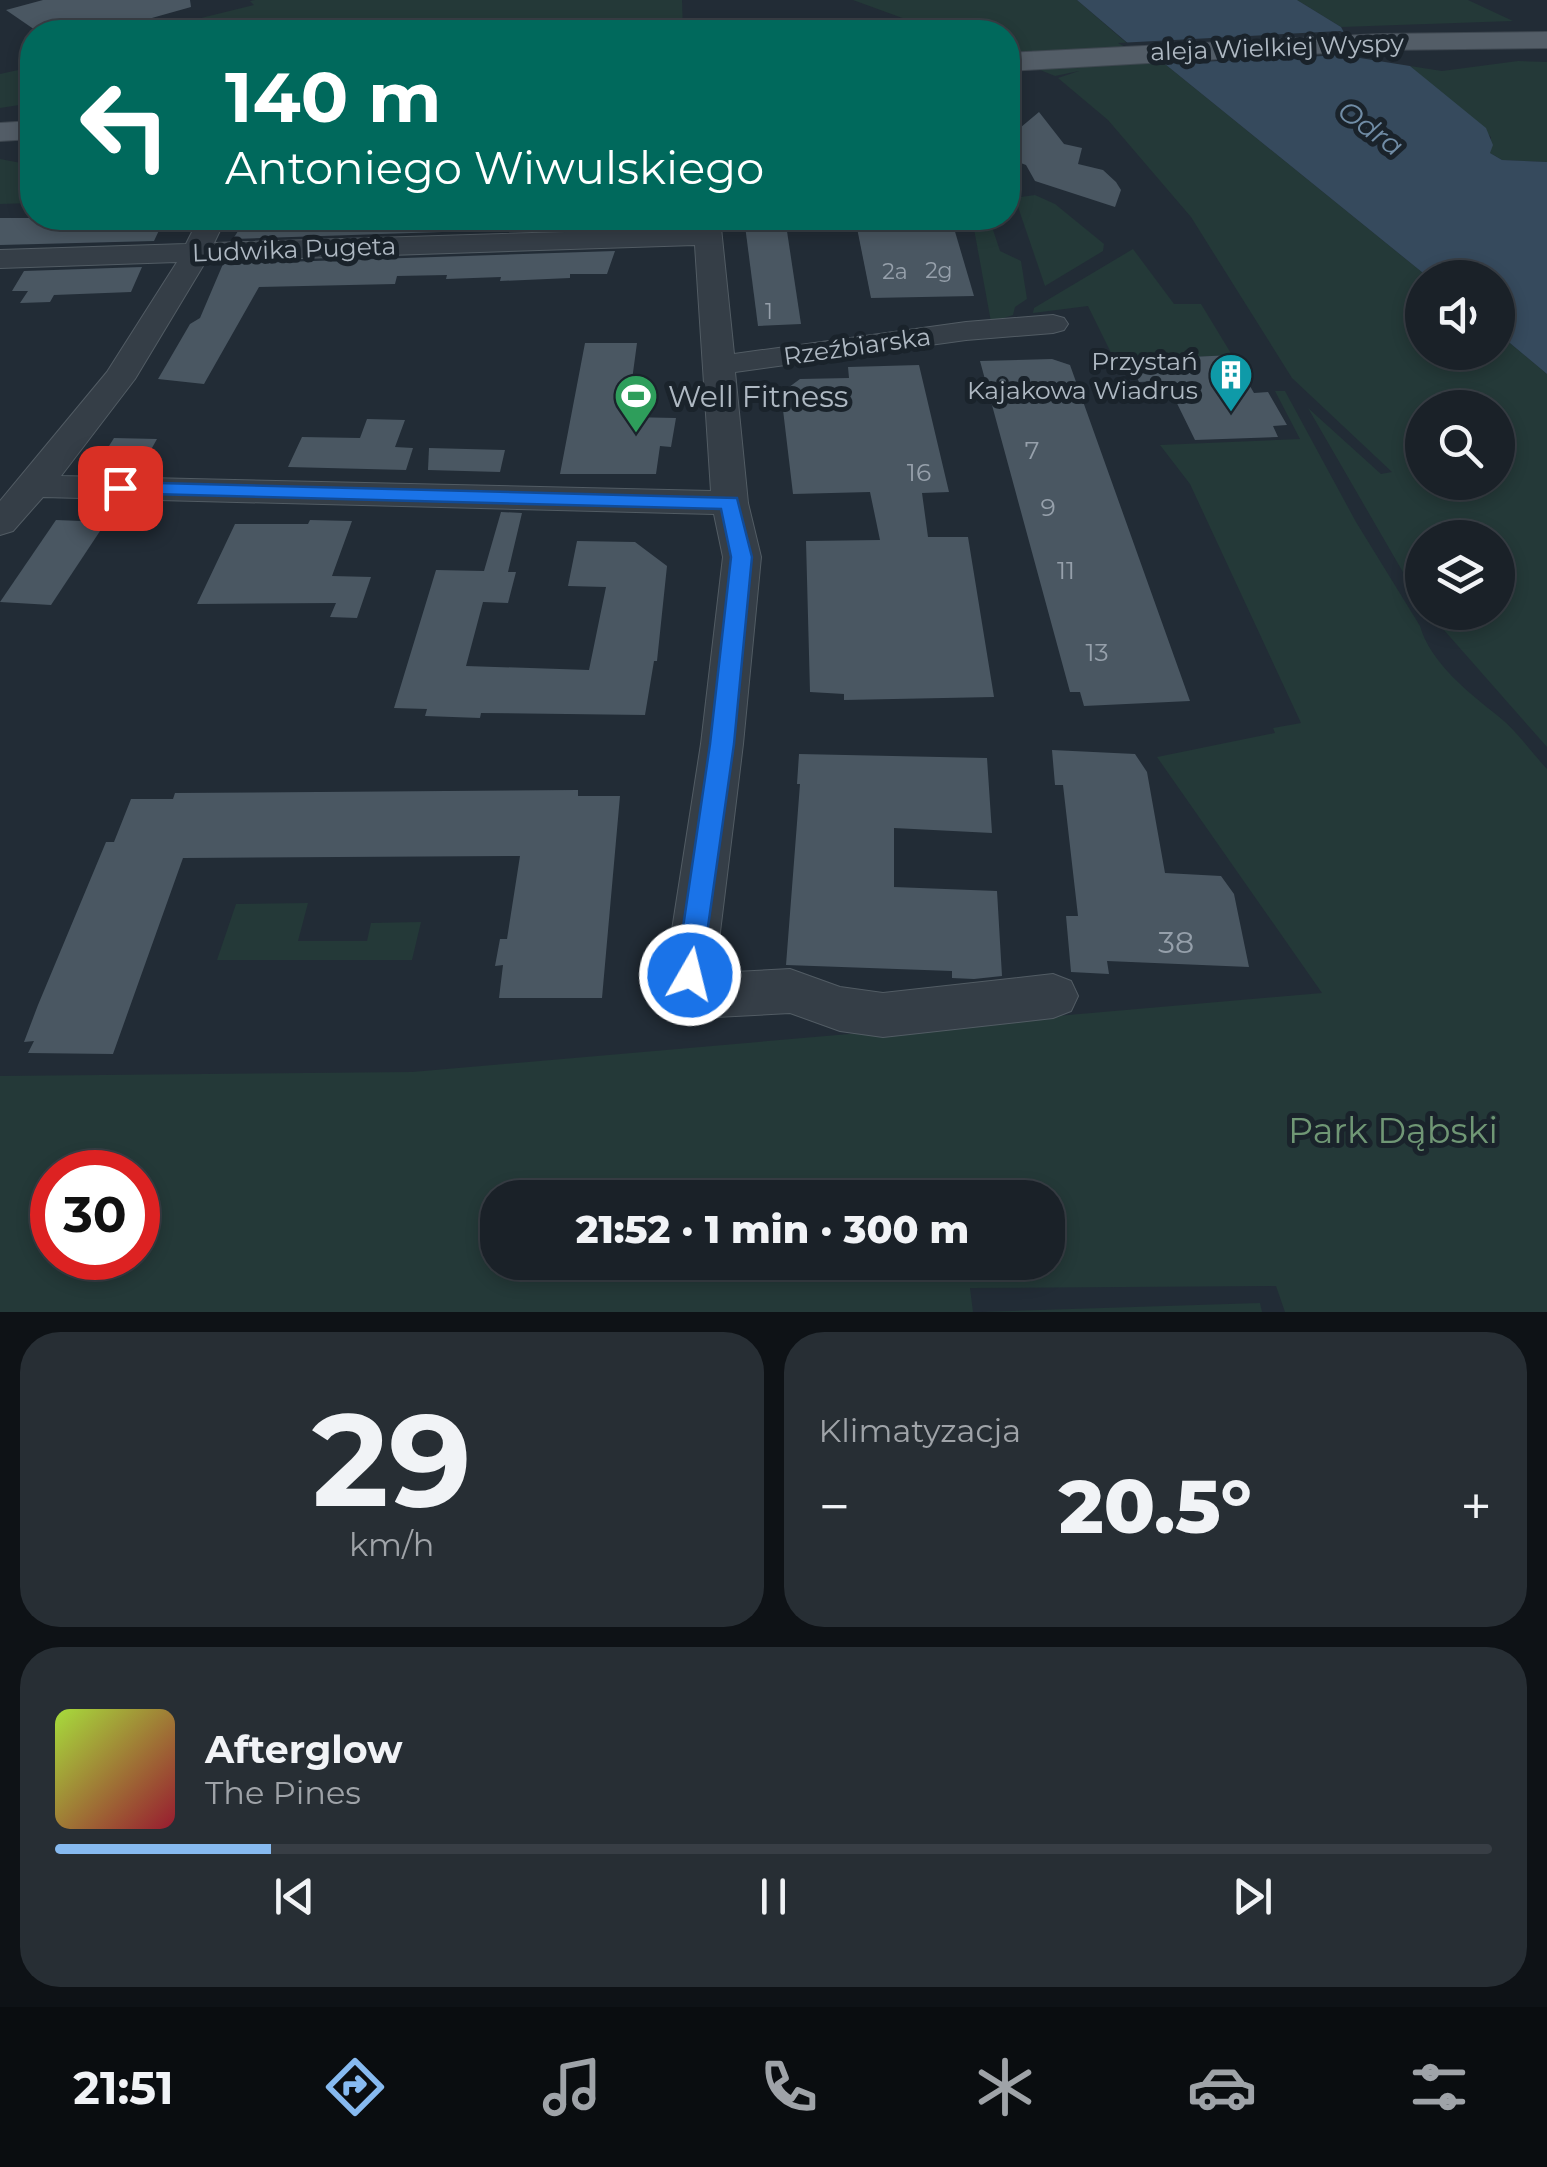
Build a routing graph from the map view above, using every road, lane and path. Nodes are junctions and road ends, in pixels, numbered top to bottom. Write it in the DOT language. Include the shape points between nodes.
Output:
graph roads {
  1 [pos="1547,40"];
  2 [pos="1020,61"];
  3 [pos="206,230"];
  4 [pos="646,230"];
  5 [pos="707,230"];
  6 [pos="195,252"];
  7 [pos="0,260"];
  8 [pos="1053,324"];
  9 [pos="720,364"];
  10 [pos="35,486"];
  11 [pos="730,503"];
  12 [pos="0,523"];
  13 [pos="1053,996"];
  1 -- 2 [label="main road, aleja Wielkiej Wyspy"];
  3 -- 6 [label="street"];
  4 -- 6 [label="street, Ludwika Pugeta"];
  5 -- 9 [label="street"];
  6 -- 7 [label="street, Ludwika Pugeta"];
  6 -- 10 [label="street" via="137,350"];
  8 -- 9 [label="street, Rzeźbiarska"];
  9 -- 11 [label="street"];
  10 -- 11 [label="street"];
  10 -- 12 [label="street"];
  11 -- 13 [label="street" via="742,557 690,975 698,996 790,991 883,1015"];
}
